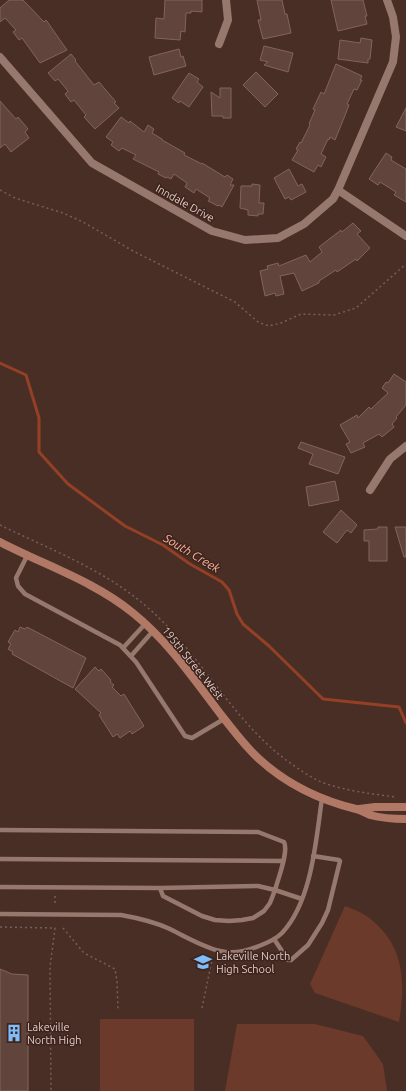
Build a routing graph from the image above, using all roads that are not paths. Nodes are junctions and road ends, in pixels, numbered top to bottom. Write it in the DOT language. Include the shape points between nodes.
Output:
graph roads {
  1 [pos="226,0"];
  2 [pos="387,0"];
  3 [pos="219,44"];
  4 [pos="0,57"];
  5 [pos="338,190"];
  6 [pos="406,236"];
  7 [pos="406,446"];
  8 [pos="370,490"];
  9 [pos="0,542"];
  10 [pos="27,556"];
  11 [pos="145,624"];
  12 [pos="153,631"];
  13 [pos="123,648"];
  14 [pos="131,656"];
  15 [pos="224,719"];
  16 [pos="322,798"];
  17 [pos="406,807"];
  18 [pos="358,809"];
  19 [pos="406,819"];
  20 [pos="0,830"];
  21 [pos="314,856"];
  22 [pos="0,859"];
  23 [pos="283,861"];
  24 [pos="0,887"];
  25 [pos="160,888"];
  26 [pos="275,890"];
  27 [pos="302,899"];
  28 [pos="0,914"];
  29 [pos="274,939"];
  1 -- 3 [label="street" via="228,20"];
  2 -- 5 [label="street, Inndale Drive" via="396,37 394,62"];
  4 -- 5 [label="street, Inndale Drive" via="92,163 212,231 245,240 278,238 304,224 333,199"];
  5 -- 6 [label="street"];
  7 -- 8 [label="street" via="390,459"];
  9 -- 10 [label="street, 195th Street West"];
  10 -- 11 [label="street, 195th Street West" via="91,586 118,602"];
  10 -- 13 [label="lane" via="16,578 18,586 25,594"];
  11 -- 12 [label="street, 195th Street West"];
  11 -- 13 [label="lane"];
  12 -- 14 [label="lane"];
  12 -- 15 [label="street, 195th Street West"];
  13 -- 14 [label="lane"];
  14 -- 15 [label="lane" via="185,736 192,738"];
  15 -- 16 [label="street, 195th Street West" via="266,766 295,786"];
  16 -- 18 [label="street, 195th Street West"];
  16 -- 21 [label="lane"];
  17 -- 18 [label="street, 195th Street West"];
  18 -- 19 [label="street, 195th Street West" via="385,818"];
  20 -- 23 [label="lane" via="254,831 284,842 286,847"];
  21 -- 27 [label="lane"];
  21 -- 29 [label="lane" via="340,861 330,903 322,923 308,945 291,960 288,960"];
  22 -- 23 [label="lane"];
  23 -- 26 [label="lane"];
  24 -- 25 [label="lane"];
  25 -- 26 [label="lane" via="258,886"];
  25 -- 26 [label="lane" via="163,896 202,916 229,921 253,918 264,911"];
  26 -- 27 [label="lane"];
  27 -- 29 [label="lane" via="296,914"];
  28 -- 29 [label="lane" via="121,915 154,923 210,948 231,952 254,948"];
}
